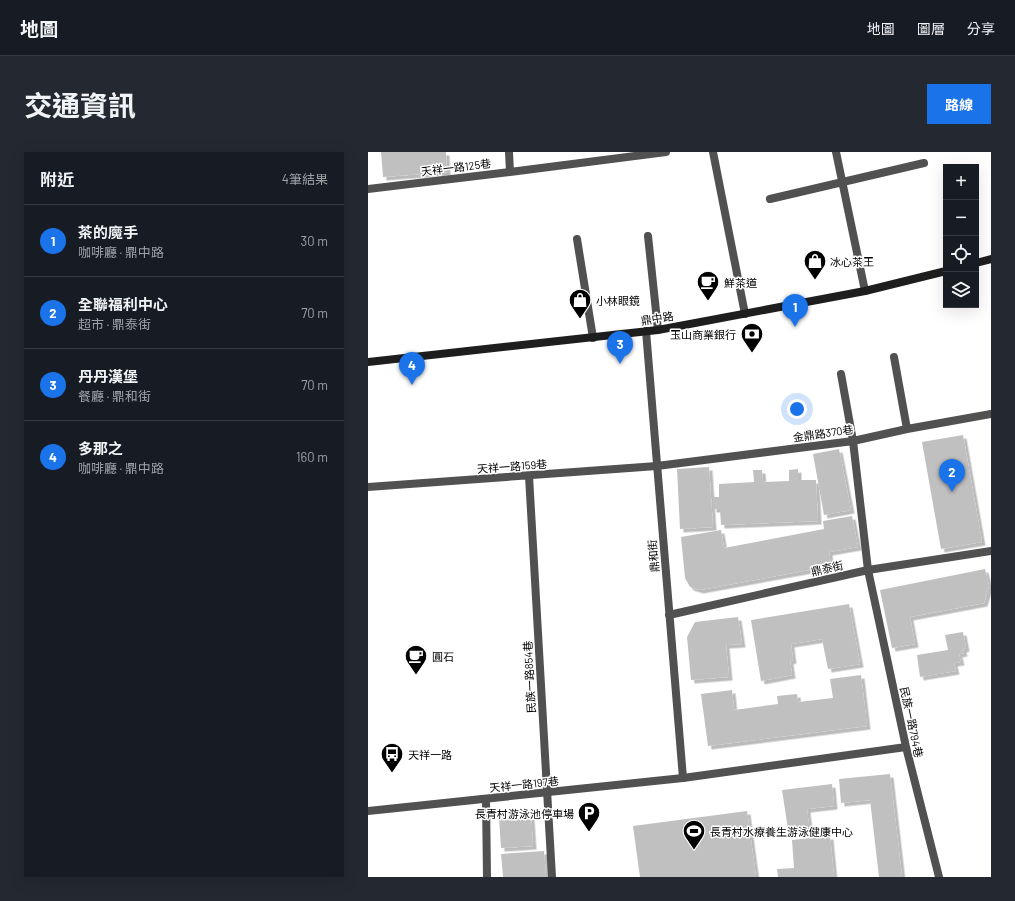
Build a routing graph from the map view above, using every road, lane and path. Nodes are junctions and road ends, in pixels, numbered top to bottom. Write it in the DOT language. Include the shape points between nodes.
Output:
graph roads {
  1 [pos="509,152"];
  2 [pos="666,152"];
  3 [pos="713,152"];
  4 [pos="836,152"];
  5 [pos="924,163"];
  6 [pos="510,172"];
  7 [pos="842,181"];
  8 [pos="368,189"];
  9 [pos="770,199"];
  10 [pos="648,236"];
  11 [pos="577,240"];
  12 [pos="991,259"];
  13 [pos="979,262"];
  14 [pos="943,272"];
  15 [pos="865,291"];
  16 [pos="745,314"];
  17 [pos="658,330"];
  18 [pos="646,332"];
  19 [pos="593,338"];
  20 [pos="894,357"];
  21 [pos="368,362"];
  22 [pos="841,374"];
  23 [pos="991,414"];
  24 [pos="907,429"];
  25 [pos="853,441"];
  26 [pos="657,466"];
  27 [pos="528,476"];
  28 [pos="368,487"];
  29 [pos="991,551"];
  30 [pos="868,570"];
  31 [pos="669,615"];
  32 [pos="906,747"];
  33 [pos="683,778"];
  34 [pos="546,793"];
  35 [pos="486,799"];
  36 [pos="368,811"];
  37 [pos="487,877"];
  38 [pos="552,877"];
  39 [pos="939,877"];
  1 -- 6 [label="street"];
  2 -- 6 [label="street, 天祥一路125巷"];
  3 -- 16 [label="street"];
  4 -- 7 [label="street"];
  5 -- 7 [label="street"];
  6 -- 8 [label="street, 天祥一路125巷"];
  7 -- 9 [label="street"];
  7 -- 15 [label="street"];
  10 -- 17 [label="street"];
  11 -- 19 [label="street"];
  12 -- 13 [label="street"];
  14 -- 15 [label="street, 鼎中路"];
  15 -- 16 [label="street, 鼎中路"];
  16 -- 17 [label="street, 鼎中路"];
  17 -- 18 [label="street, 鼎中路"];
  18 -- 19 [label="street, 鼎中路"];
  18 -- 26 [label="street, 鼎和街"];
  19 -- 21 [label="street, 鼎中路"];
  20 -- 24 [label="street"];
  22 -- 25 [label="street, 民族一路794巷"];
  23 -- 24 [label="street, 金鼎路370巷"];
  24 -- 25 [label="street, 金鼎路370巷"];
  25 -- 26 [label="street, 金鼎路370巷"];
  25 -- 30 [label="street, 民族一路794巷"];
  26 -- 27 [label="street, 天祥一路159巷"];
  26 -- 31 [label="street, 鼎和街"];
  27 -- 28 [label="street, 天祥一路159巷"];
  27 -- 34 [label="street, 民族一路854巷"];
  29 -- 30 [label="street, 鼎泰街"];
  30 -- 31 [label="street, 鼎泰街"];
  30 -- 32 [label="street, 民族一路794巷"];
  31 -- 33 [label="street, 鼎和街"];
  32 -- 33 [label="street, 天祥一路197巷"];
  32 -- 39 [label="street, 民族一路794巷"];
  33 -- 34 [label="street, 天祥一路197巷"];
  34 -- 35 [label="street, 天祥一路197巷"];
  34 -- 38 [label="street, 民族一路854巷"];
  35 -- 36 [label="street, 天祥一路197巷"];
  35 -- 37 [label="street"];
}
